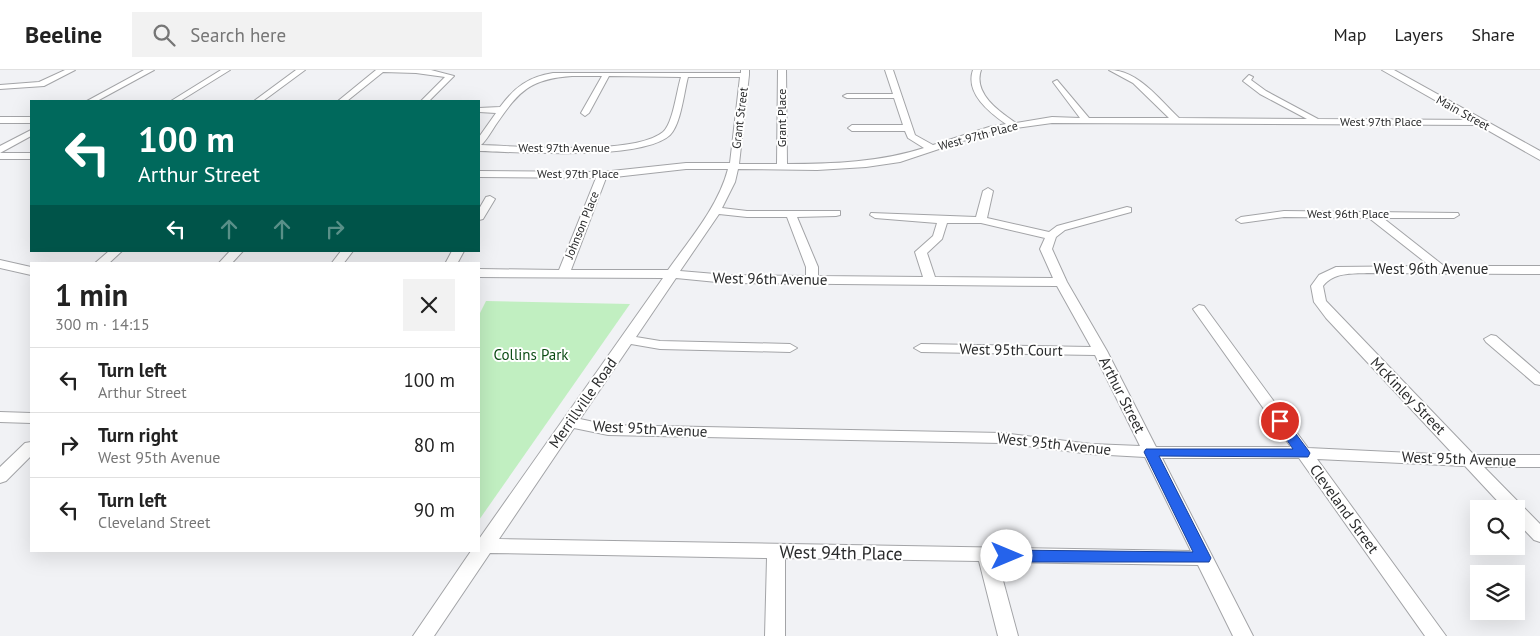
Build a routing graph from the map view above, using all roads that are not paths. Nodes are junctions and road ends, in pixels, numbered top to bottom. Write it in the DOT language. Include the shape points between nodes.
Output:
graph roads {
  1 [pos="71,70"];
  2 [pos="150,70"];
  3 [pos="226,70"];
  4 [pos="301,70"];
  5 [pos="380,70"];
  6 [pos="538,70"];
  7 [pos="782,70"];
  8 [pos="889,70"];
  9 [pos="976,70"];
  10 [pos="1113,70"];
  11 [pos="1387,70"];
  12 [pos="745,73"];
  13 [pos="607,74"];
  14 [pos="685,75"];
  15 [pos="547,77"];
  16 [pos="1249,77"];
  17 [pos="1058,82"];
  18 [pos="0,86"];
  19 [pos="846,96"];
  20 [pos="897,96"];
  21 [pos="93,100"];
  22 [pos="177,100"];
  23 [pos="259,100"];
  24 [pos="343,100"];
  25 [pos="426,100"];
  26 [pos="480,110"];
  27 [pos="503,110"];
  28 [pos="585,113"];
  29 [pos="0,120"];
  30 [pos="30,120"];
  31 [pos="1086,120"];
  32 [pos="1177,121"];
  33 [pos="1316,121"];
  34 [pos="1480,122"];
  35 [pos="1013,125"];
  36 [pos="852,128"];
  37 [pos="907,128"];
  38 [pos="30,134"];
  39 [pos="480,142"];
  40 [pos="480,148"];
  41 [pos="932,148"];
  42 [pos="0,150"];
  43 [pos="0,156"];
  44 [pos="30,156"];
  45 [pos="1540,156"];
  46 [pos="734,166"];
  47 [pos="782,166"];
  48 [pos="480,174"];
  49 [pos="602,175"];
  50 [pos="988,191"];
  51 [pos="490,199"];
  52 [pos="716,210"];
  53 [pos="1127,210"];
  54 [pos="836,213"];
  55 [pos="791,214"];
  56 [pos="1371,214"];
  57 [pos="1454,214"];
  58 [pos="480,215"];
  59 [pos="875,215"];
  60 [pos="943,220"];
  61 [pos="982,220"];
  62 [pos="1241,220"];
  63 [pos="1051,236"];
  64 [pos="115,252"];
  65 [pos="236,252"];
  66 [pos="346,252"];
  67 [pos="102,262"];
  68 [pos="226,262"];
  69 [pos="339,262"];
  70 [pos="0,264"];
  71 [pos="1441,269"];
  72 [pos="30,271"];
  73 [pos="1538,271"];
  74 [pos="480,274"];
  75 [pos="563,274"];
  76 [pos="672,274"];
  77 [pos="1323,278"];
  78 [pos="812,280"];
  79 [pos="931,282"];
  80 [pos="1061,282"];
  81 [pos="1199,309"];
  82 [pos="628,339"];
  83 [pos="1491,339"];
  84 [pos="790,348"];
  85 [pos="921,348"];
  86 [pos="1100,351"];
  87 [pos="1540,380"];
  88 [pos="0,417"];
  89 [pos="30,418"];
  90 [pos="569,422"];
  91 [pos="30,448"];
  92 [pos="1150,452"];
  93 [pos="1303,453"];
  94 [pos="1470,461"];
  95 [pos="1540,461"];
  96 [pos="0,477"];
  97 [pos="1507,500"];
  98 [pos="1525,519"];
  99 [pos="1540,535"];
  100 [pos="481,546"];
  101 [pos="477,552"];
  102 [pos="776,552"];
  103 [pos="987,556"];
  104 [pos="1204,558"];
  105 [pos="423,636"];
  106 [pos="775,636"];
  107 [pos="1008,636"];
  108 [pos="1243,636"];
  109 [pos="1436,636"];
  1 -- 18 [label="street" via="41,84"];
  2 -- 21 [label="street"];
  3 -- 22 [label="street"];
  4 -- 23 [label="street"];
  5 -- 24 [label="street"];
  5 -- 25 [label="street" via="442,72 450,76"];
  6 -- 15 [label="street"];
  7 -- 47 [label="street, Grant Place"];
  8 -- 20 [label="street"];
  9 -- 35 [label="street" via="974,81 986,104"];
  10 -- 32 [label="street" via="1136,81"];
  11 -- 34 [label="main road, Main Street"];
  12 -- 14 [label="street"];
  12 -- 46 [label="street, Grant Street"];
  13 -- 14 [label="street"];
  13 -- 15 [label="street"];
  13 -- 28 [label="street"];
  14 -- 40 [label="street, West 97th Avenue" via="670,128 649,142 614,148"];
  15 -- 27 [label="street" via="524,85"];
  16 -- 33 [label="street" via="1247,81 1261,92"];
  17 -- 31 [label="street"];
  19 -- 20 [label="street"];
  20 -- 37 [label="street"];
  26 -- 27 [label="street"];
  27 -- 39 [label="street"];
  29 -- 30 [label="street"];
  31 -- 32 [label="street, West 97th Place"];
  31 -- 35 [label="street, West 97th Place"];
  32 -- 33 [label="street, West 97th Place"];
  33 -- 34 [label="street, West 97th Place"];
  34 -- 45 [label="main road, Main Street"];
  35 -- 41 [label="street, West 97th Place"];
  36 -- 37 [label="street"];
  37 -- 41 [label="street" via="916,141"];
  38 -- 42 [label="street"];
  41 -- 47 [label="street, West 97th Place" via="900,159 866,164"];
  43 -- 44 [label="street"];
  46 -- 47 [label="street, West 97th Place"];
  46 -- 49 [label="street, West 97th Place" via="686,166"];
  46 -- 52 [label="street, Merrillville Road"];
  48 -- 49 [label="street, West 97th Place"];
  49 -- 75 [label="street, Johnson Place"];
  50 -- 61 [label="street"];
  51 -- 58 [label="street"];
  52 -- 55 [label="street"];
  52 -- 76 [label="street, Merrillville Road"];
  53 -- 63 [label="street" via="1060,228"];
  54 -- 55 [label="street"];
  55 -- 78 [label="street" via="812,266"];
  56 -- 57 [label="street, West 96th Place"];
  56 -- 62 [label="street, West 96th Place" via="1284,214"];
  56 -- 71 [label="street"];
  59 -- 60 [label="street"];
  60 -- 61 [label="street"];
  60 -- 79 [label="street" via="938,236 921,252"];
  61 -- 63 [label="street"];
  63 -- 80 [label="street, Arthur Street" via="1046,249"];
  64 -- 67 [label="street"];
  65 -- 68 [label="street"];
  66 -- 69 [label="street"];
  70 -- 72 [label="street"];
  71 -- 73 [label="street, West 96th Avenue"];
  71 -- 77 [label="street, West 96th Avenue" via="1336,271"];
  74 -- 75 [label="street, West 96th Avenue"];
  75 -- 76 [label="street, West 96th Avenue"];
  76 -- 78 [label="street, West 96th Avenue" via="727,279"];
  76 -- 82 [label="street, Merrillville Road"];
  77 -- 94 [label="street, McKinley Street" via="1317,286 1320,302"];
  78 -- 79 [label="street, West 96th Avenue"];
  79 -- 80 [label="street, West 96th Avenue"];
  80 -- 86 [label="street, Arthur Street"];
  81 -- 93 [label="street, Cleveland Street"];
  82 -- 84 [label="street" via="660,345"];
  82 -- 90 [label="street, Merrillville Road"];
  83 -- 87 [label="street"];
  85 -- 86 [label="street, West 95th Court"];
  86 -- 92 [label="street, Arthur Street"];
  88 -- 89 [label="street"];
  90 -- 92 [label="street, West 95th Avenue" via="608,430 1002,438 1091,449"];
  90 -- 100 [label="street, Merrillville Road"];
  91 -- 96 [label="street"];
  92 -- 93 [label="street, West 95th Avenue"];
  92 -- 104 [label="street, Arthur Street"];
  93 -- 94 [label="street, West 95th Avenue"];
  93 -- 109 [label="street, Cleveland Street"];
  94 -- 95 [label="street, West 95th Avenue"];
  94 -- 97 [label="street, McKinley Street"];
  98 -- 99 [label="street, McKinley Street"];
  100 -- 102 [label="street, West 94th Place"];
  101 -- 105 [label="street, Merrillville Road"];
  102 -- 103 [label="street, West 94th Place"];
  102 -- 106 [label="street"];
  103 -- 104 [label="street, West 94th Place"];
  103 -- 107 [label="street"];
  104 -- 108 [label="street, Arthur Street"];
}
